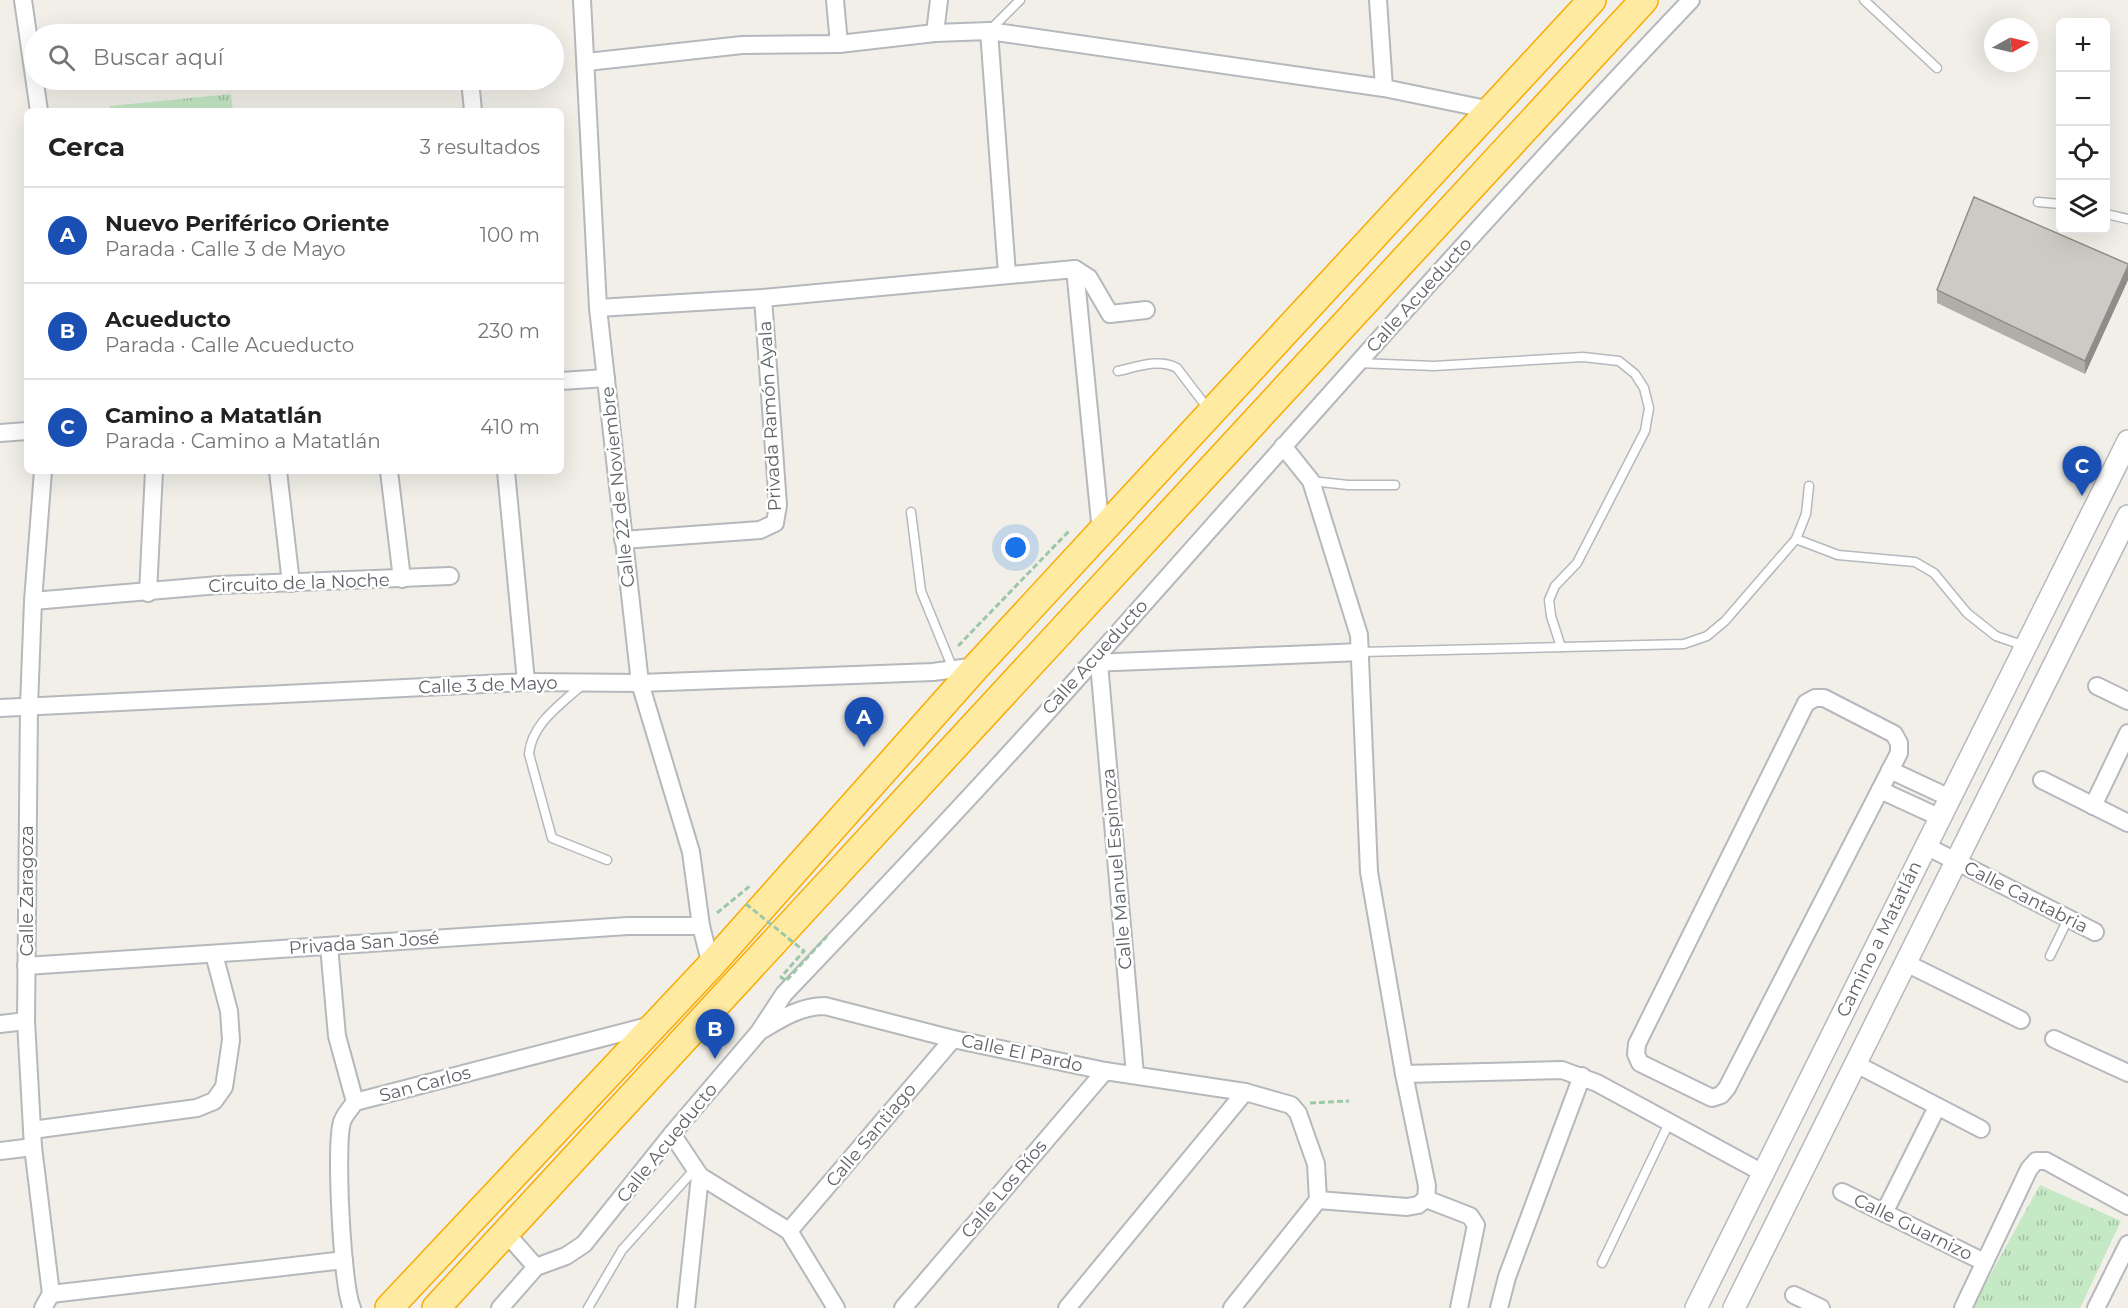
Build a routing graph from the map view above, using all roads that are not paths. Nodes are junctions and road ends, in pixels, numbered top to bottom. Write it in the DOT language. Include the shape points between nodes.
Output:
graph roads {
  1 [pos="23,0"];
  2 [pos="582,0"];
  3 [pos="835,0"];
  4 [pos="939,0"];
  5 [pos="1020,0"];
  6 [pos="1378,0"];
  7 [pos="1592,0"];
  8 [pos="1644,0"];
  9 [pos="1691,0"];
  10 [pos="1864,0"];
  11 [pos="26,24"];
  12 [pos="989,31"];
  13 [pos="935,33"];
  14 [pos="839,44"];
  15 [pos="587,62"];
  16 [pos="1937,68"];
  17 [pos="1384,88"];
  18 [pos="36,90"];
  19 [pos="471,90"];
  20 [pos="39,108"];
  21 [pos="472,108"];
  22 [pos="1491,110"];
  23 [pos="1536,118"];
  24 [pos="1556,142"];
  25 [pos="2038,202"];
  26 [pos="2056,204"];
  27 [pos="2110,215"];
  28 [pos="2128,219"];
  29 [pos="1075,269"];
  30 [pos="1008,274"];
  31 [pos="763,298"];
  32 [pos="598,308"];
  33 [pos="1146,310"];
  34 [pos="1357,363"];
  35 [pos="1118,371"];
  36 [pos="606,378"];
  37 [pos="564,381"];
  38 [pos="1211,413"];
  39 [pos="24,431"];
  40 [pos="0,433"];
  41 [pos="2128,441"];
  42 [pos="1283,446"];
  43 [pos="43,474"];
  44 [pos="154,474"];
  45 [pos="278,474"];
  46 [pos="389,474"];
  47 [pos="506,474"];
  48 [pos="1311,481"];
  49 [pos="1395,485"];
  50 [pos="1809,486"];
  51 [pos="911,512"];
  52 [pos="2128,516"];
  53 [pos="1101,532"];
  54 [pos="1796,539"];
  55 [pos="623,540"];
  56 [pos="450,576"];
  57 [pos="402,579"];
  58 [pos="291,583"];
  59 [pos="148,593"];
  60 [pos="33,601"];
  61 [pos="2025,646"];
  62 [pos="1561,647"];
  63 [pos="1361,652"];
  64 [pos="1095,663"];
  65 [pos="965,667"];
  66 [pos="526,682"];
  67 [pos="585,683"];
  68 [pos="640,683"];
  69 [pos="2097,686"];
  70 [pos="2128,701"];
  71 [pos="29,706"];
  72 [pos="0,708"];
  73 [pos="2128,733"];
  74 [pos="1890,770"];
  75 [pos="2042,780"];
  76 [pos="1880,790"];
  77 [pos="1950,798"];
  78 [pos="2093,806"];
  79 [pos="1941,818"];
  80 [pos="2128,823"];
  81 [pos="1926,846"];
  82 [pos="607,860"];
  83 [pos="1956,862"];
  84 [pos="2068,919"];
  85 [pos="701,926"];
  86 [pos="2095,932"];
  87 [pos="329,946"];
  88 [pos="213,954"];
  89 [pos="2050,956"];
  90 [pos="1906,963"];
  91 [pos="711,965"];
  92 [pos="26,966"];
  93 [pos="2021,1020"];
  94 [pos="26,1021"];
  95 [pos="0,1024"];
  96 [pos="652,1025"];
  97 [pos="1835,1028"];
  98 [pos="759,1032"];
  99 [pos="953,1039"];
  100 [pos="2054,1039"];
  101 [pos="1821,1058"];
  102 [pos="1856,1064"];
  103 [pos="1105,1071"];
  104 [pos="2128,1073"];
  105 [pos="1404,1074"];
  106 [pos="1135,1075"];
  107 [pos="1581,1076"];
  108 [pos="1245,1092"];
  109 [pos="355,1102"];
  110 [pos="1936,1107"];
  111 [pos="1669,1123"];
  112 [pos="1981,1129"];
  113 [pos="672,1134"];
  114 [pos="32,1138"];
  115 [pos="0,1151"];
  116 [pos="697,1173"];
  117 [pos="1763,1173"];
  118 [pos="1842,1192"];
  119 [pos="1426,1199"];
  120 [pos="1318,1200"];
  121 [pos="2128,1206"];
  122 [pos="1884,1213"];
  123 [pos="789,1231"];
  124 [pos="506,1233"];
  125 [pos="2128,1244"];
  126 [pos="344,1260"];
  127 [pos="1602,1263"];
  128 [pos="1984,1263"];
  129 [pos="536,1267"];
  130 [pos="1794,1295"];
  131 [pos="47,1301"];
  132 [pos="352,1308"];
  133 [pos="389,1308"];
  134 [pos="436,1308"];
  135 [pos="500,1308"];
  136 [pos="588,1308"];
  137 [pos="686,1308"];
  138 [pos="836,1308"];
  139 [pos="903,1308"];
  140 [pos="1067,1308"];
  141 [pos="1232,1308"];
  142 [pos="1459,1308"];
  143 [pos="1498,1308"];
  144 [pos="1696,1308"];
  145 [pos="1734,1308"];
  146 [pos="1821,1308"];
  147 [pos="1963,1308"];
  148 [pos="2096,1308"];
  1 -- 11 [label="street"];
  2 -- 15 [label="street, Calle 22 de Noviembre"];
  3 -- 14 [label="street"];
  4 -- 13 [label="street"];
  5 -- 12 [label="lane"];
  6 -- 17 [label="street"];
  7 -- 22 [label="highway"];
  8 -- 23 [label="highway"];
  9 -- 24 [label="street, Calle Acueducto"];
  10 -- 16 [label="lane"];
  12 -- 13 [label="street"];
  12 -- 17 [label="street"];
  12 -- 30 [label="street"];
  13 -- 14 [label="street"];
  14 -- 15 [label="street" via="742,45"];
  15 -- 32 [label="street, Calle 22 de Noviembre"];
  17 -- 22 [label="street"];
  18 -- 20 [label="street"];
  19 -- 21 [label="street"];
  22 -- 38 [label="highway"];
  23 -- 24 [label="street"];
  23 -- 124 [label="highway"];
  24 -- 34 [label="street, Calle Acueducto"];
  25 -- 26 [label="lane"];
  27 -- 28 [label="lane"];
  29 -- 30 [label="street"];
  29 -- 33 [label="street" via="1089,278 1110,314"];
  29 -- 53 [label="street"];
  30 -- 31 [label="street"];
  31 -- 32 [label="street"];
  31 -- 55 [label="street, Privada Ramón Ayala" via="778,505 775,523 760,530"];
  32 -- 36 [label="street, Calle 22 de Noviembre"];
  34 -- 42 [label="street, Calle Acueducto"];
  34 -- 62 [label="lane" via="1434,366 1583,357 1619,361 1635,374 1649,408 1644,431 1577,563 1555,586 1549,600"];
  35 -- 38 [label="lane" via="1170,363"];
  36 -- 37 [label="street"];
  36 -- 55 [label="street, Calle 22 de Noviembre"];
  38 -- 53 [label="highway"];
  39 -- 40 [label="street"];
  41 -- 61 [label="street, Camino a Matatlán"];
  42 -- 48 [label="street"];
  42 -- 64 [label="street, Calle Acueducto"];
  43 -- 60 [label="street, Calle Zaragoza"];
  44 -- 59 [label="street"];
  45 -- 58 [label="street"];
  46 -- 57 [label="street"];
  47 -- 66 [label="street"];
  48 -- 49 [label="lane"];
  48 -- 63 [label="street"];
  50 -- 54 [label="lane" via="1806,514"];
  51 -- 65 [label="lane" via="921,591"];
  52 -- 83 [label="street, Camino a Matatlán"];
  53 -- 65 [label="highway"];
  54 -- 61 [label="lane" via="1838,555 1915,562 1934,573 1967,613 1996,636"];
  54 -- 62 [label="lane" via="1725,621 1707,636 1684,644"];
  55 -- 68 [label="street, Calle 22 de Noviembre"];
  56 -- 57 [label="street, Circuito de la Noche"];
  57 -- 58 [label="street, Circuito de la Noche"];
  58 -- 59 [label="street, Circuito de la Noche" via="219,585"];
  59 -- 60 [label="street, Circuito de la Noche"];
  60 -- 71 [label="street, Calle Zaragoza"];
  61 -- 77 [label="street, Camino a Matatlán"];
  62 -- 63 [label="lane"];
  63 -- 64 [label="street"];
  63 -- 105 [label="street" via="1369,872"];
  64 -- 98 [label="street, Calle Acueducto" via="784,994"];
  64 -- 106 [label="street, Calle Manuel Espinoza"];
  65 -- 68 [label="street, Calle 3 de Mayo"];
  65 -- 91 [label="highway"];
  66 -- 67 [label="street, Calle 3 de Mayo"];
  66 -- 71 [label="street, Calle 3 de Mayo"];
  67 -- 68 [label="street, Calle 3 de Mayo"];
  67 -- 82 [label="lane" via="537,727 530,740 529,754 552,838"];
  68 -- 85 [label="street, Calle 22 de Noviembre" via="692,852"];
  69 -- 70 [label="street"];
  71 -- 72 [label="street, Calle 3 de Mayo"];
  71 -- 92 [label="street, Calle Zaragoza"];
  73 -- 78 [label="street"];
  74 -- 76 [label="street"];
  74 -- 76 [label="street" via="1899,753 1894,734 1824,698 1806,703 1637,1044 1640,1063 1712,1098 1721,1095"];
  74 -- 77 [label="street"];
  75 -- 78 [label="street"];
  76 -- 79 [label="street"];
  77 -- 79 [label="street, Camino a Matatlán"];
  78 -- 80 [label="street"];
  79 -- 81 [label="street, Camino a Matatlán"];
  81 -- 83 [label="street, Calle Cantabria"];
  81 -- 97 [label="street, Camino a Matatlán"];
  83 -- 84 [label="street, Calle Cantabria"];
  83 -- 90 [label="street, Camino a Matatlán"];
  84 -- 86 [label="street, Calle Cantabria"];
  84 -- 89 [label="lane"];
  85 -- 87 [label="street, Privada San José" via="628,926"];
  85 -- 91 [label="street, Calle 22 de Noviembre"];
  87 -- 88 [label="street, Privada San José"];
  87 -- 109 [label="street" via="337,1036"];
  88 -- 92 [label="street, Privada San José"];
  88 -- 114 [label="street" via="232,1026 224,1087 214,1101 197,1108"];
  90 -- 93 [label="street"];
  90 -- 102 [label="street, Camino a Matatlán"];
  91 -- 96 [label="highway"];
  92 -- 94 [label="street, Calle Zaragoza"];
  94 -- 95 [label="street"];
  94 -- 114 [label="street, Calle Zaragoza"];
  96 -- 109 [label="street, San Carlos"];
  96 -- 133 [label="highway"];
  97 -- 101 [label="street, Camino a Matatlán"];
  97 -- 102 [label="street" via="1853,1033"];
  98 -- 99 [label="street, Calle El Pardo" via="791,1013 825,1006"];
  98 -- 113 [label="street, Calle Acueducto"];
  99 -- 103 [label="street, Calle El Pardo"];
  99 -- 123 [label="street, Calle Santiago"];
  100 -- 104 [label="street"];
  101 -- 102 [label="street" via="1824,1074 1840,1081"];
  101 -- 117 [label="street, Camino a Matatlán"];
  102 -- 110 [label="street"];
  102 -- 145 [label="street, Camino a Matatlán"];
  103 -- 106 [label="street, Calle El Pardo"];
  103 -- 139 [label="street, Calle Los Ríos"];
  105 -- 107 [label="street" via="1562,1070"];
  105 -- 119 [label="street" via="1427,1186"];
  106 -- 108 [label="street, Calle El Pardo"];
  107 -- 111 [label="street"];
  107 -- 143 [label="street"];
  108 -- 120 [label="street, Calle El Pardo" via="1291,1104 1298,1113 1316,1164"];
  108 -- 140 [label="street"];
  109 -- 126 [label="street, San Carlos" via="342,1120 338,1148"];
  110 -- 112 [label="street"];
  110 -- 122 [label="street"];
  111 -- 117 [label="street"];
  111 -- 127 [label="lane"];
  113 -- 116 [label="street"];
  113 -- 129 [label="street, Calle Acueducto" via="584,1244 566,1256"];
  114 -- 115 [label="street"];
  114 -- 131 [label="street, Calle Zaragoza"];
  116 -- 123 [label="street"];
  116 -- 136 [label="lane" via="622,1250"];
  116 -- 137 [label="street"];
  117 -- 144 [label="street, Camino a Matatlán"];
  118 -- 122 [label="street, Calle Guarnizo"];
  119 -- 120 [label="street" via="1407,1207"];
  119 -- 142 [label="street" via="1470,1216 1476,1225"];
  120 -- 141 [label="street"];
  121 -- 128 [label="street" via="2046,1161 2036,1161"];
  122 -- 128 [label="street, Calle Guarnizo"];
  123 -- 138 [label="street"];
  124 -- 129 [label="street"];
  124 -- 134 [label="highway"];
  125 -- 148 [label="street"];
  126 -- 131 [label="street"];
  126 -- 132 [label="street, San Carlos"];
  128 -- 147 [label="street"];
  129 -- 135 [label="street, Calle Acueducto"];
  130 -- 146 [label="street"];
}
